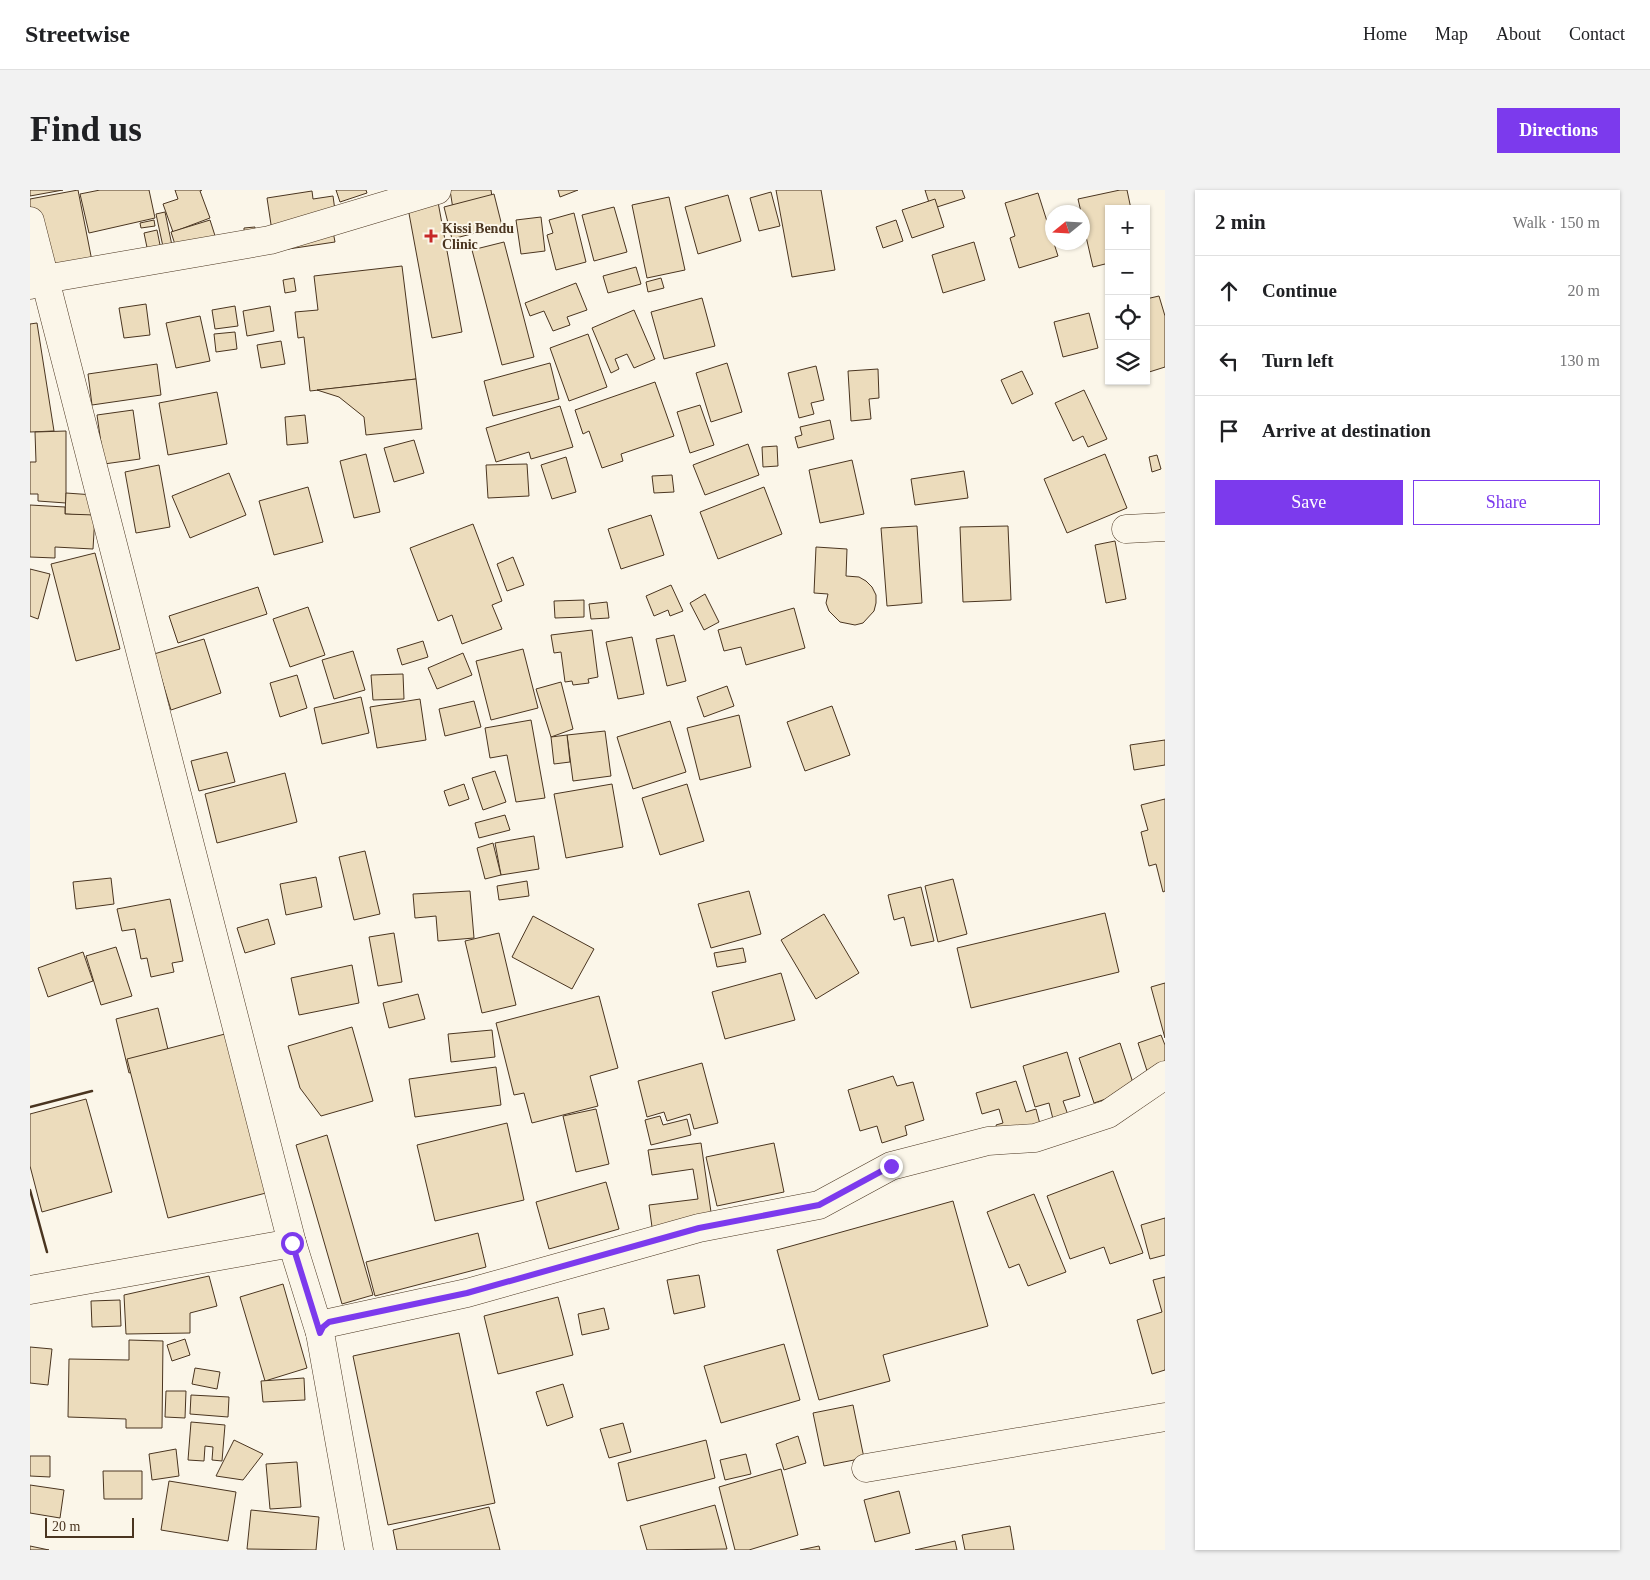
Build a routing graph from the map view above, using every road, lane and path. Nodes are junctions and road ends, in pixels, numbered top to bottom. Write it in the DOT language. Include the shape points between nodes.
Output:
graph roads {
  1 [pos="438,190"];
  2 [pos="30,221"];
  3 [pos="38,282"];
  4 [pos="1165,527"];
  5 [pos="1126,529"];
  6 [pos="1165,1075"];
  7 [pos="292,1243"];
  8 [pos="30,1290"];
  9 [pos="320,1333"];
  10 [pos="1165,1417"];
  11 [pos="866,1468"];
  12 [pos="359,1550"];
  1 -- 3 [label="street" via="270,240"];
  2 -- 3 [label="street"];
  3 -- 7 [label="street"];
  4 -- 5 [label="street"];
  6 -- 9 [label="street" via="1108,1114 1035,1138 988,1141 891,1166 819,1205 699,1228 467,1293 329,1322"];
  7 -- 8 [label="street"];
  7 -- 9 [label="street"];
  9 -- 12 [label="street"];
  10 -- 11 [label="street"];
}
